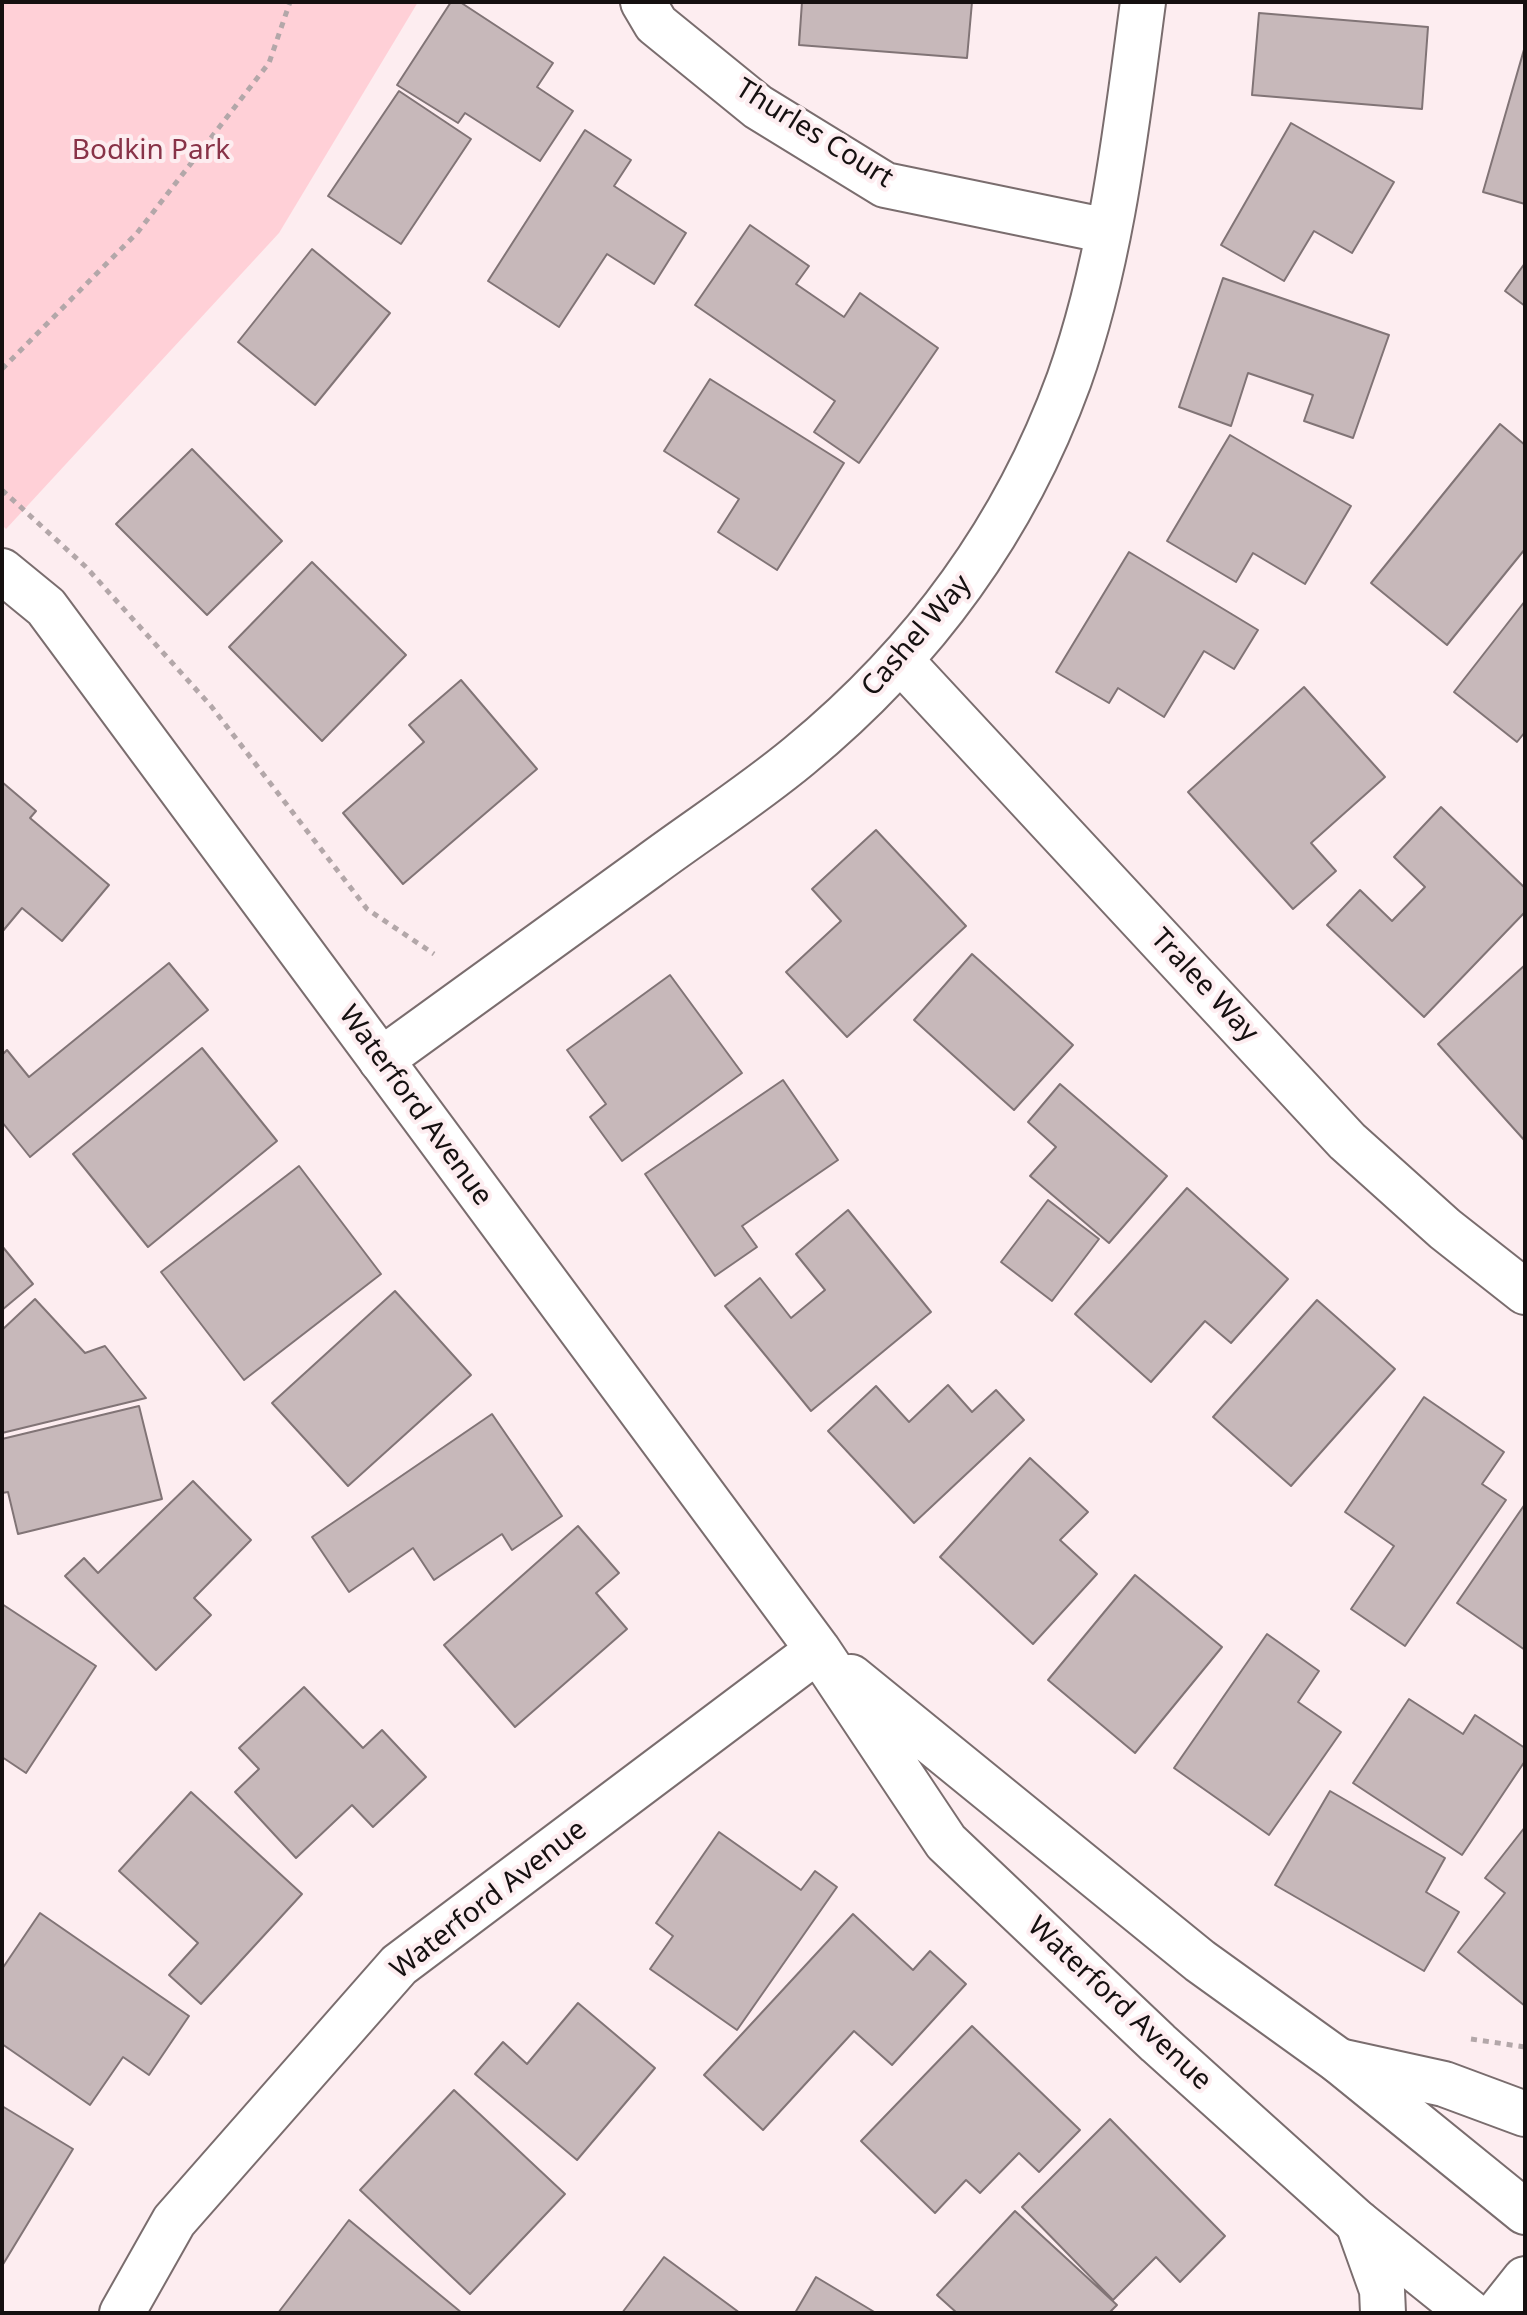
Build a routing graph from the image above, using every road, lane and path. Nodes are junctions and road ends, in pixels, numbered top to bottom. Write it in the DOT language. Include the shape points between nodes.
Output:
graph roads {
  1 [pos="290,2"];
  2 [pos="643,2"];
  3 [pos="1143,2"];
  4 [pos="1108,231"];
  5 [pos="2,369"];
  6 [pos="2,490"];
  7 [pos="2,571"];
  8 [pos="901,661"];
  9 [pos="434,954"];
  10 [pos="381,1060"];
  11 [pos="1525,1292"];
  12 [pos="818,1650"];
  13 [pos="1469,2038"];
  14 [pos="1525,2047"];
  15 [pos="1339,2061"];
  16 [pos="1525,2114"];
  17 [pos="1525,2212"];
  18 [pos="1358,2223"];
  19 [pos="1525,2279"];
  20 [pos="122,2313"];
  21 [pos="1383,2313"];
  22 [pos="1470,2313"];
  23 [pos="1498,2313"];
  1 -- 5 [label="path" via="269,63 147,221"];
  2 -- 4 [label="street, Thurles Court" via="656,24 758,107 885,185"];
  3 -- 4 [label="street, Cashel Way"];
  4 -- 8 [label="street, Cashel Way" via="1069,379 1016,503 979,564"];
  6 -- 9 [label="path" via="86,567 211,706 367,909"];
  7 -- 10 [label="street, Waterford Avenue" via="46,607"];
  8 -- 10 [label="street, Cashel Way" via="798,757"];
  8 -- 11 [label="street, Tralee Way" via="1347,1141"];
  10 -- 12 [label="street, Waterford Avenue"];
  12 -- 15 [label="street, Waterford Avenue" via="1200,1961"];
  12 -- 18 [label="street, Waterford Avenue" via="946,1842"];
  12 -- 20 [label="street, Waterford Avenue" via="399,1965 174,2221"];
  13 -- 14 [label="path"];
  15 -- 16 [label="street" via="1444,2084"];
  15 -- 17 [label="street, Waterford Avenue"];
  18 -- 21 [label="street" via="1382,2290"];
  18 -- 22 [label="street, Waterford Avenue"];
  19 -- 23 [label="street"];
}
